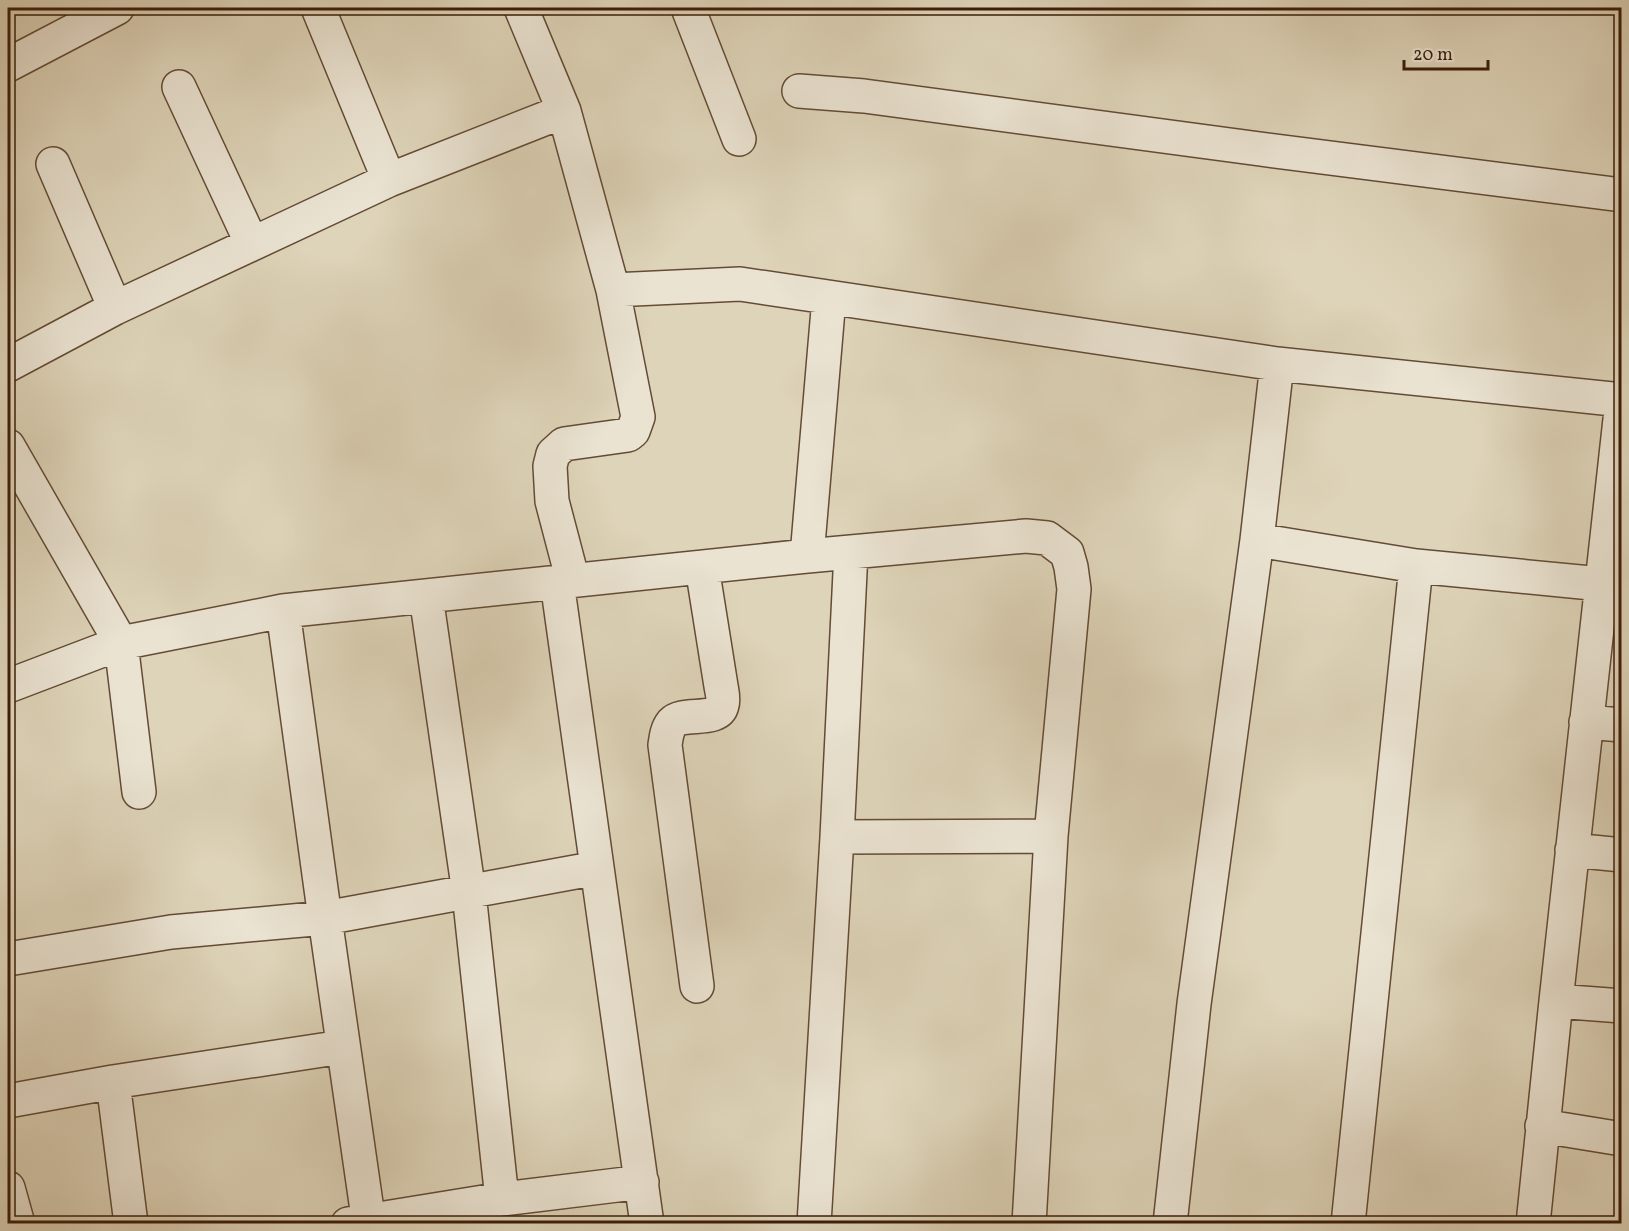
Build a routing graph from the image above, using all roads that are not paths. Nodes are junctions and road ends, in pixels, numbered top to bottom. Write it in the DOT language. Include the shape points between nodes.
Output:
graph roads {
  1 [pos="117,8"];
  2 [pos="318,8"];
  3 [pos="521,8"];
  4 [pos="688,8"];
  5 [pos="8,65"];
  6 [pos="179,87"];
  7 [pos="799,91"];
  8 [pos="564,111"];
  9 [pos="739,139"];
  10 [pos="53,164"];
  11 [pos="389,180"];
  12 [pos="1622,195"];
  13 [pos="252,244"];
  14 [pos="614,290"];
  15 [pos="829,298"];
  16 [pos="115,308"];
  17 [pos="1277,364"];
  18 [pos="8,365"];
  19 [pos="1622,400"];
  20 [pos="11,462"];
  21 [pos="1617,484"];
  22 [pos="1257,540"];
  23 [pos="851,552"];
  24 [pos="807,556"];
  25 [pos="1416,566"];
  26 [pos="702,567"];
  27 [pos="565,581"];
  28 [pos="1612,585"];
  29 [pos="426,596"];
  30 [pos="283,611"];
  31 [pos="121,643"];
  32 [pos="8,686"];
  33 [pos="1586,722"];
  34 [pos="1622,725"];
  35 [pos="139,792"];
  36 [pos="1051,836"];
  37 [pos="837,837"];
  38 [pos="1572,849"];
  39 [pos="1622,855"];
  40 [pos="597,868"];
  41 [pos="469,892"];
  42 [pos="325,918"];
  43 [pos="8,958"];
  44 [pos="697,986"];
  45 [pos="1556,1001"];
  46 [pos="1622,1006"];
  47 [pos="342,1047"];
  48 [pos="113,1082"];
  49 [pos="8,1101"];
  50 [pos="1542,1126"];
  51 [pos="1622,1139"];
  52 [pos="642,1182"];
  53 [pos="8,1190"];
  54 [pos="502,1199"];
  55 [pos="362,1223"];
  56 [pos="18,1224"];
  57 [pos="131,1224"];
  58 [pos="647,1224"];
  59 [pos="814,1224"];
  60 [pos="1029,1224"];
  61 [pos="1170,1224"];
  62 [pos="1348,1224"];
  63 [pos="1533,1224"];
  1 -- 5 [label="street"];
  2 -- 11 [label="street"];
  3 -- 8 [label="street"];
  4 -- 9 [label="street"];
  6 -- 13 [label="street"];
  7 -- 12 [label="street" via="864,96"];
  8 -- 11 [label="street"];
  8 -- 14 [label="street"];
  10 -- 16 [label="street"];
  11 -- 13 [label="street"];
  13 -- 16 [label="street"];
  14 -- 15 [label="street" via="740,284"];
  14 -- 27 [label="street" via="638,417 628,435 564,444 553,454 552,501"];
  15 -- 17 [label="street"];
  15 -- 24 [label="street"];
  16 -- 18 [label="street"];
  17 -- 19 [label="street"];
  17 -- 22 [label="street"];
  19 -- 21 [label="street"];
  20 -- 31 [label="street"];
  21 -- 28 [label="street"];
  22 -- 25 [label="street"];
  22 -- 61 [label="street" via="1194,1004"];
  23 -- 24 [label="street"];
  23 -- 36 [label="street" via="1026,536 1047,538 1067,553 1074,590"];
  23 -- 37 [label="street"];
  24 -- 26 [label="street"];
  25 -- 28 [label="street"];
  25 -- 62 [label="street"];
  26 -- 27 [label="street"];
  26 -- 44 [label="street" via="723,704 713,714 674,721 665,746"];
  27 -- 29 [label="street"];
  27 -- 40 [label="street"];
  28 -- 33 [label="street"];
  29 -- 30 [label="street"];
  29 -- 41 [label="street"];
  30 -- 31 [label="street"];
  30 -- 42 [label="street"];
  31 -- 32 [label="street"];
  31 -- 35 [label="street"];
  33 -- 34 [label="street"];
  33 -- 38 [label="street"];
  36 -- 37 [label="street"];
  36 -- 60 [label="street"];
  37 -- 59 [label="street"];
  38 -- 39 [label="street"];
  38 -- 45 [label="street"];
  40 -- 41 [label="street"];
  40 -- 52 [label="street"];
  41 -- 42 [label="street"];
  41 -- 54 [label="street"];
  42 -- 43 [label="street" via="171,932"];
  42 -- 47 [label="street"];
  45 -- 46 [label="street"];
  45 -- 50 [label="street"];
  47 -- 48 [label="street"];
  47 -- 55 [label="street"];
  48 -- 49 [label="street"];
  48 -- 57 [label="street"];
  50 -- 51 [label="street"];
  50 -- 63 [label="street"];
  52 -- 54 [label="street"];
  52 -- 58 [label="street"];
  53 -- 56 [label="street"];
  54 -- 55 [label="street"];
}
